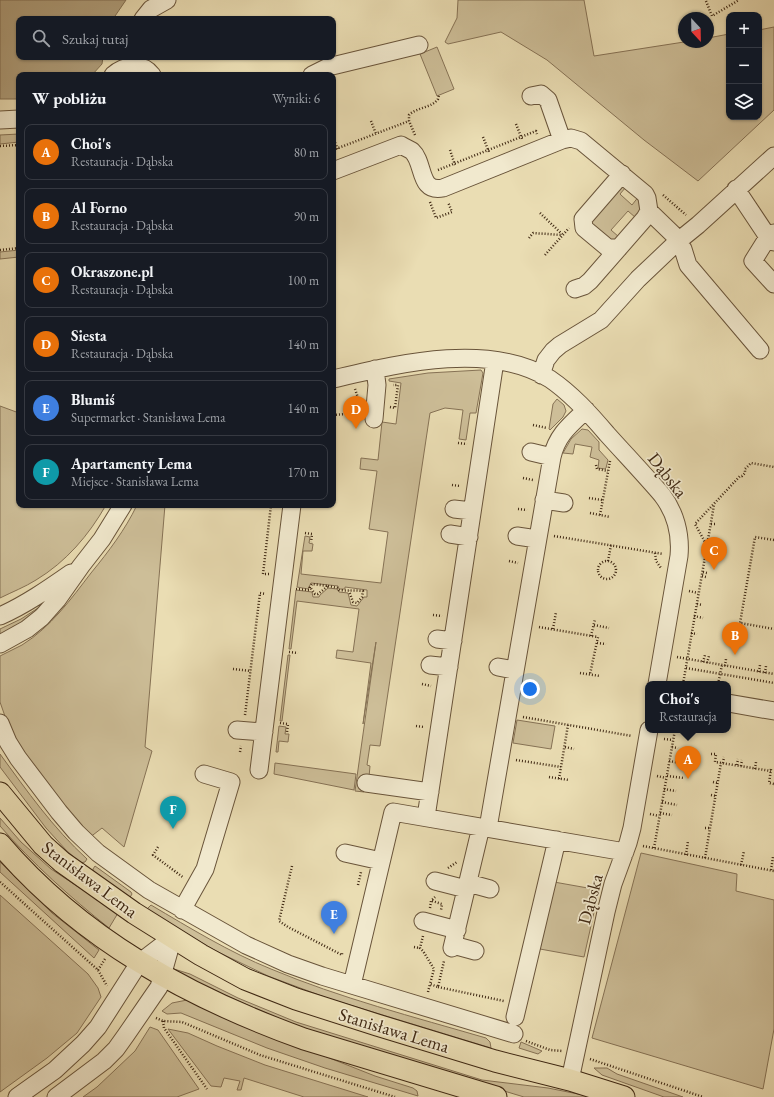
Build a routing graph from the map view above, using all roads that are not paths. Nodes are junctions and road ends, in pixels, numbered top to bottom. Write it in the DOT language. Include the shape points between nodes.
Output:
graph roads {
  1 [pos="167,0"];
  2 [pos="171,0"];
  3 [pos="145,16"];
  4 [pos="158,16"];
  5 [pos="419,44"];
  6 [pos="119,67"];
  7 [pos="147,67"];
  8 [pos="318,72"];
  9 [pos="530,96"];
  10 [pos="16,119"];
  11 [pos="0,120"];
  12 [pos="562,140"];
  13 [pos="774,156"];
  14 [pos="336,170"];
  15 [pos="622,174"];
  16 [pos="736,189"];
  17 [pos="649,211"];
  18 [pos="772,237"];
  19 [pos="678,241"];
  20 [pos="619,248"];
  21 [pos="774,284"];
  22 [pos="575,289"];
  23 [pos="760,350"];
  24 [pos="495,361"];
  25 [pos="375,369"];
  26 [pos="541,375"];
  27 [pos="336,378"];
  28 [pos="586,410"];
  29 [pos="374,419"];
  30 [pos="531,452"];
  31 [pos="552,457"];
  32 [pos="544,500"];
  33 [pos="564,504"];
  34 [pos="121,508"];
  35 [pos="292,508"];
  36 [pos="454,509"];
  37 [pos="472,511"];
  38 [pos="450,534"];
  39 [pos="517,536"];
  40 [pos="538,536"];
  41 [pos="469,537"];
  42 [pos="81,566"];
  43 [pos="0,616"];
  44 [pos="0,644"];
  45 [pos="430,665"];
  46 [pos="498,666"];
  47 [pos="449,667"];
  48 [pos="514,670"];
  49 [pos="658,681"];
  50 [pos="731,703"];
  51 [pos="774,711"];
  52 [pos="0,723"];
  53 [pos="240,730"];
  54 [pos="264,732"];
  55 [pos="649,735"];
  56 [pos="259,770"];
  57 [pos="204,774"];
  58 [pos="366,783"];
  59 [pos="430,792"];
  60 [pos="0,793"];
  61 [pos="426,817"];
  62 [pos="485,827"];
  63 [pos="557,840"];
  64 [pos="0,844"];
  65 [pos="632,849"];
  66 [pos="345,853"];
  67 [pos="378,860"];
  68 [pos="435,881"];
  69 [pos="467,886"];
  70 [pos="490,889"];
  71 [pos="182,910"];
  72 [pos="424,925"];
  73 [pos="173,937"];
  74 [pos="454,941"];
  75 [pos="475,951"];
  76 [pos="139,963"];
  77 [pos="163,976"];
  78 [pos="352,985"];
  79 [pos="515,1017"];
  80 [pos="514,1034"];
  81 [pos="570,1080"];
  82 [pos="17,1097"];
  83 [pos="56,1097"];
  84 [pos="496,1097"];
  85 [pos="624,1097"];
  1 -- 3 [label="street" via="151,9"];
  2 -- 4 [label="street"];
  5 -- 8 [label="street" via="328,67"];
  6 -- 7 [label="street"];
  9 -- 12 [label="street" via="541,94 548,100"];
  10 -- 11 [label="street"];
  12 -- 14 [label="street" via="435,189 426,183 412,152 401,146"];
  12 -- 15 [label="street" via="571,138 581,141"];
  13 -- 16 [label="street"];
  15 -- 17 [label="street" via="645,194"];
  15 -- 20 [label="street" via="583,219 584,228 608,248"];
  16 -- 18 [label="street"];
  16 -- 19 [label="street"];
  17 -- 19 [label="street"];
  17 -- 20 [label="street"];
  18 -- 21 [label="street" via="753,261"];
  19 -- 23 [label="street" via="688,265"];
  19 -- 26 [label="street" via="638,279 601,320 560,345 546,360"];
  20 -- 22 [label="street" via="590,281"];
  24 -- 25 [label="street, Dąbska" via="449,359"];
  24 -- 26 [label="street, Dąbska" via="523,367"];
  24 -- 37 [label="street"];
  25 -- 27 [label="street, Dąbska"];
  25 -- 29 [label="street" via="377,385"];
  26 -- 28 [label="street, Dąbska"];
  28 -- 31 [label="street" via="560,436"];
  28 -- 49 [label="street, Dąbska" via="662,495 679,532 676,580"];
  30 -- 31 [label="street"];
  31 -- 32 [label="street"];
  32 -- 33 [label="street"];
  32 -- 40 [label="street"];
  34 -- 42 [label="street"];
  35 -- 54 [label="street"];
  36 -- 37 [label="street"];
  37 -- 41 [label="street"];
  38 -- 41 [label="street"];
  39 -- 40 [label="street"];
  40 -- 48 [label="street"];
  41 -- 47 [label="street" via="445,640"];
  42 -- 43 [label="street" via="46,591"];
  42 -- 44 [label="street" via="42,617"];
  45 -- 47 [label="street"];
  46 -- 48 [label="street"];
  47 -- 59 [label="street" via="426,767"];
  48 -- 62 [label="street"];
  50 -- 51 [label="street"];
  52 -- 71 [label="street" via="18,758 76,832 125,873"];
  53 -- 54 [label="street"];
  54 -- 56 [label="street"];
  55 -- 65 [label="street, Dąbska" via="636,807"];
  57 -- 71 [label="street" via="231,782 205,869"];
  58 -- 59 [label="street"];
  59 -- 61 [label="street"];
  60 -- 73 [label="main road, Stanisława Lema" via="43,845 62,862"];
  61 -- 62 [label="street"];
  61 -- 67 [label="street" via="393,812"];
  62 -- 63 [label="street"];
  62 -- 69 [label="street"];
  63 -- 65 [label="street"];
  63 -- 79 [label="street"];
  64 -- 76 [label="main road, Stanisława Lema" via="52,898"];
  65 -- 81 [label="street, Dąbska" via="613,884"];
  66 -- 67 [label="street"];
  67 -- 78 [label="street"];
  68 -- 69 [label="street"];
  69 -- 70 [label="street"];
  69 -- 74 [label="street"];
  71 -- 78 [label="street" via="246,945 288,964"];
  72 -- 74 [label="street"];
  73 -- 76 [label="street"];
  73 -- 77 [label="street"];
  73 -- 81 [label="main road, Stanisława Lema" via="244,979 271,990 495,1061"];
  74 -- 75 [label="street"];
  76 -- 77 [label="main road, Stanisława Lema"];
  76 -- 82 [label="street" via="98,1027 83,1044 55,1070"];
  77 -- 83 [label="street" via="147,1006 116,1049"];
  77 -- 84 [label="main road, Stanisława Lema" via="222,1006 279,1030"];
  78 -- 80 [label="street"];
  81 -- 85 [label="main road, Stanisława Lema"];
}
